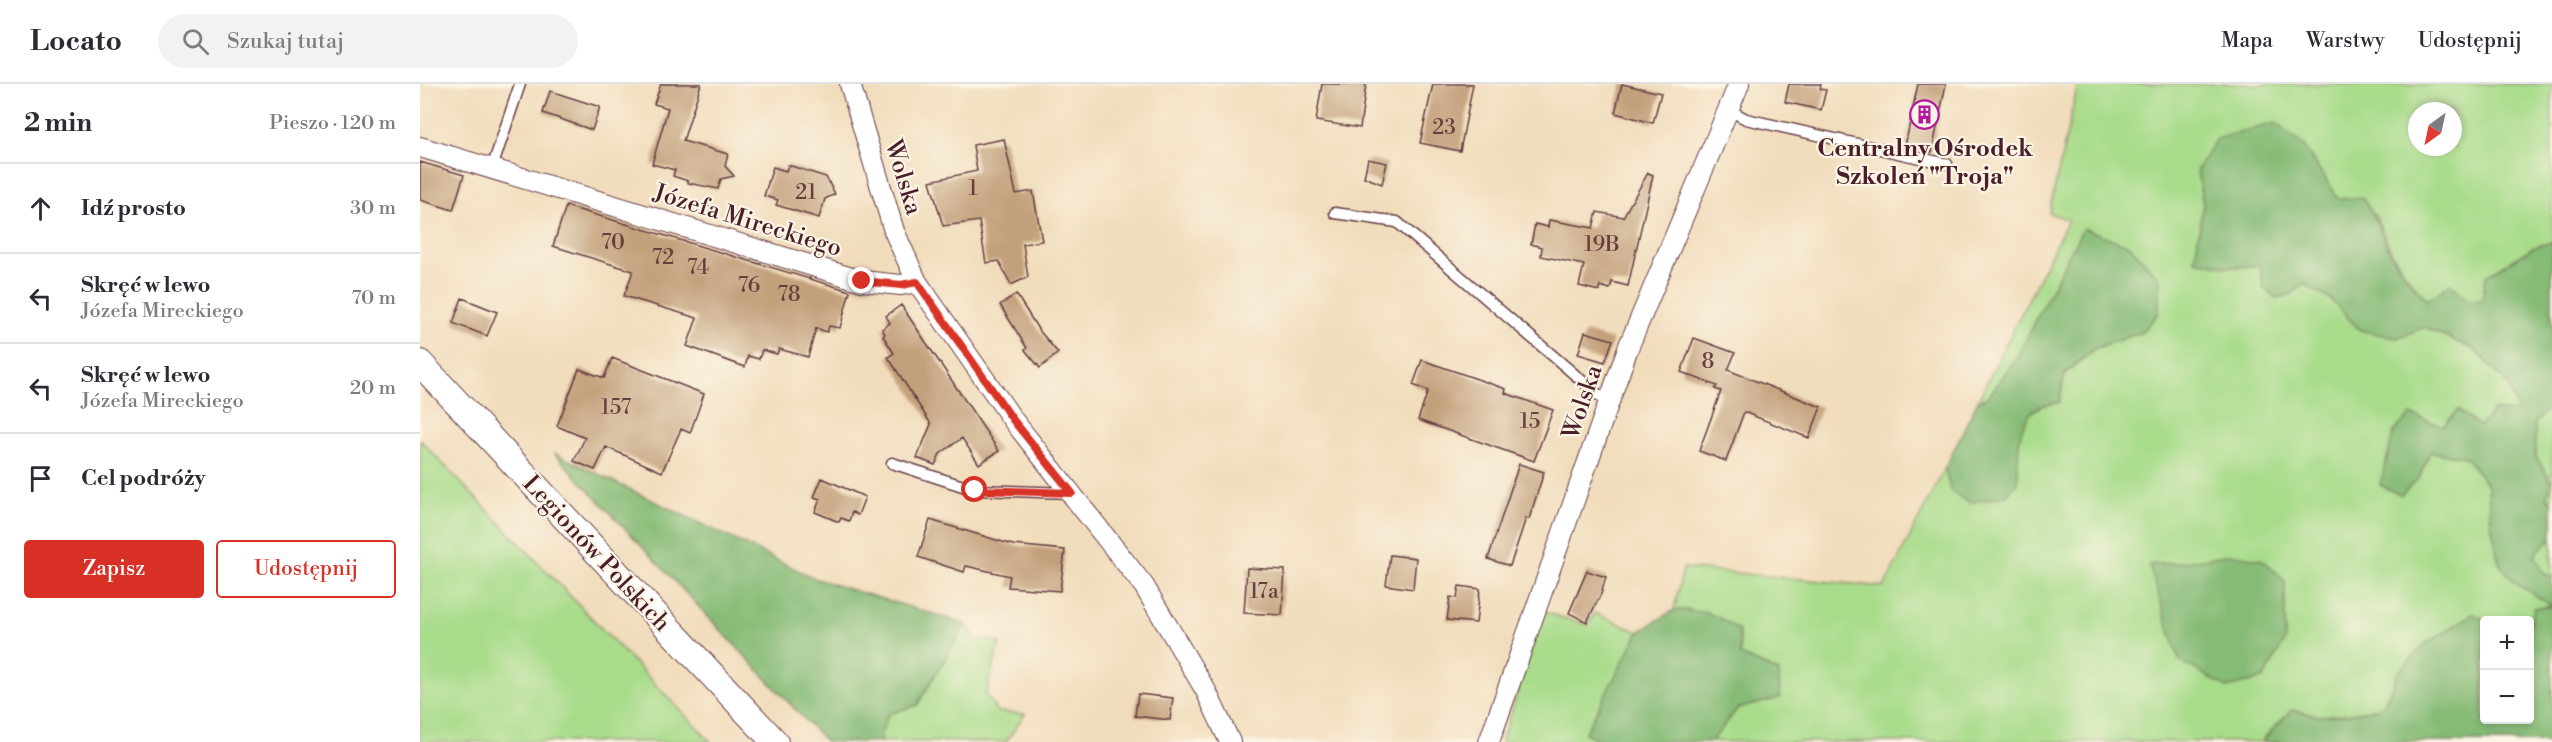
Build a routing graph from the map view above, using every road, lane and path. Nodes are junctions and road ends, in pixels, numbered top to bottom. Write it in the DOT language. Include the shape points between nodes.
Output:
graph roads {
  1 [pos="520,84"];
  2 [pos="850,84"];
  3 [pos="1738,84"];
  4 [pos="1727,109"];
  5 [pos="420,147"];
  6 [pos="1947,164"];
  7 [pos="492,168"];
  8 [pos="1335,213"];
  9 [pos="917,282"];
  10 [pos="420,363"];
  11 [pos="1609,404"];
  12 [pos="892,463"];
  13 [pos="1072,493"];
  14 [pos="775,742"];
  15 [pos="1230,742"];
  16 [pos="1489,742"];
  1 -- 7 [label="lane"];
  2 -- 9 [label="street, Wolska" via="894,231"];
  3 -- 4 [label="street, Wolska"];
  4 -- 6 [label="lane" via="1746,119"];
  4 -- 11 [label="street, Wolska" via="1628,348"];
  5 -- 7 [label="street, Józefa Mireckiego"];
  7 -- 9 [label="street, Józefa Mireckiego" via="862,281 901,285"];
  8 -- 11 [label="lane" via="1397,222"];
  9 -- 13 [label="street" via="1013,420"];
  10 -- 14 [label="street, Legionów Polskich"];
  11 -- 16 [label="street, Wolska"];
  12 -- 13 [label="lane" via="975,490"];
  13 -- 15 [label="street" via="1144,586 1195,672"];
}
